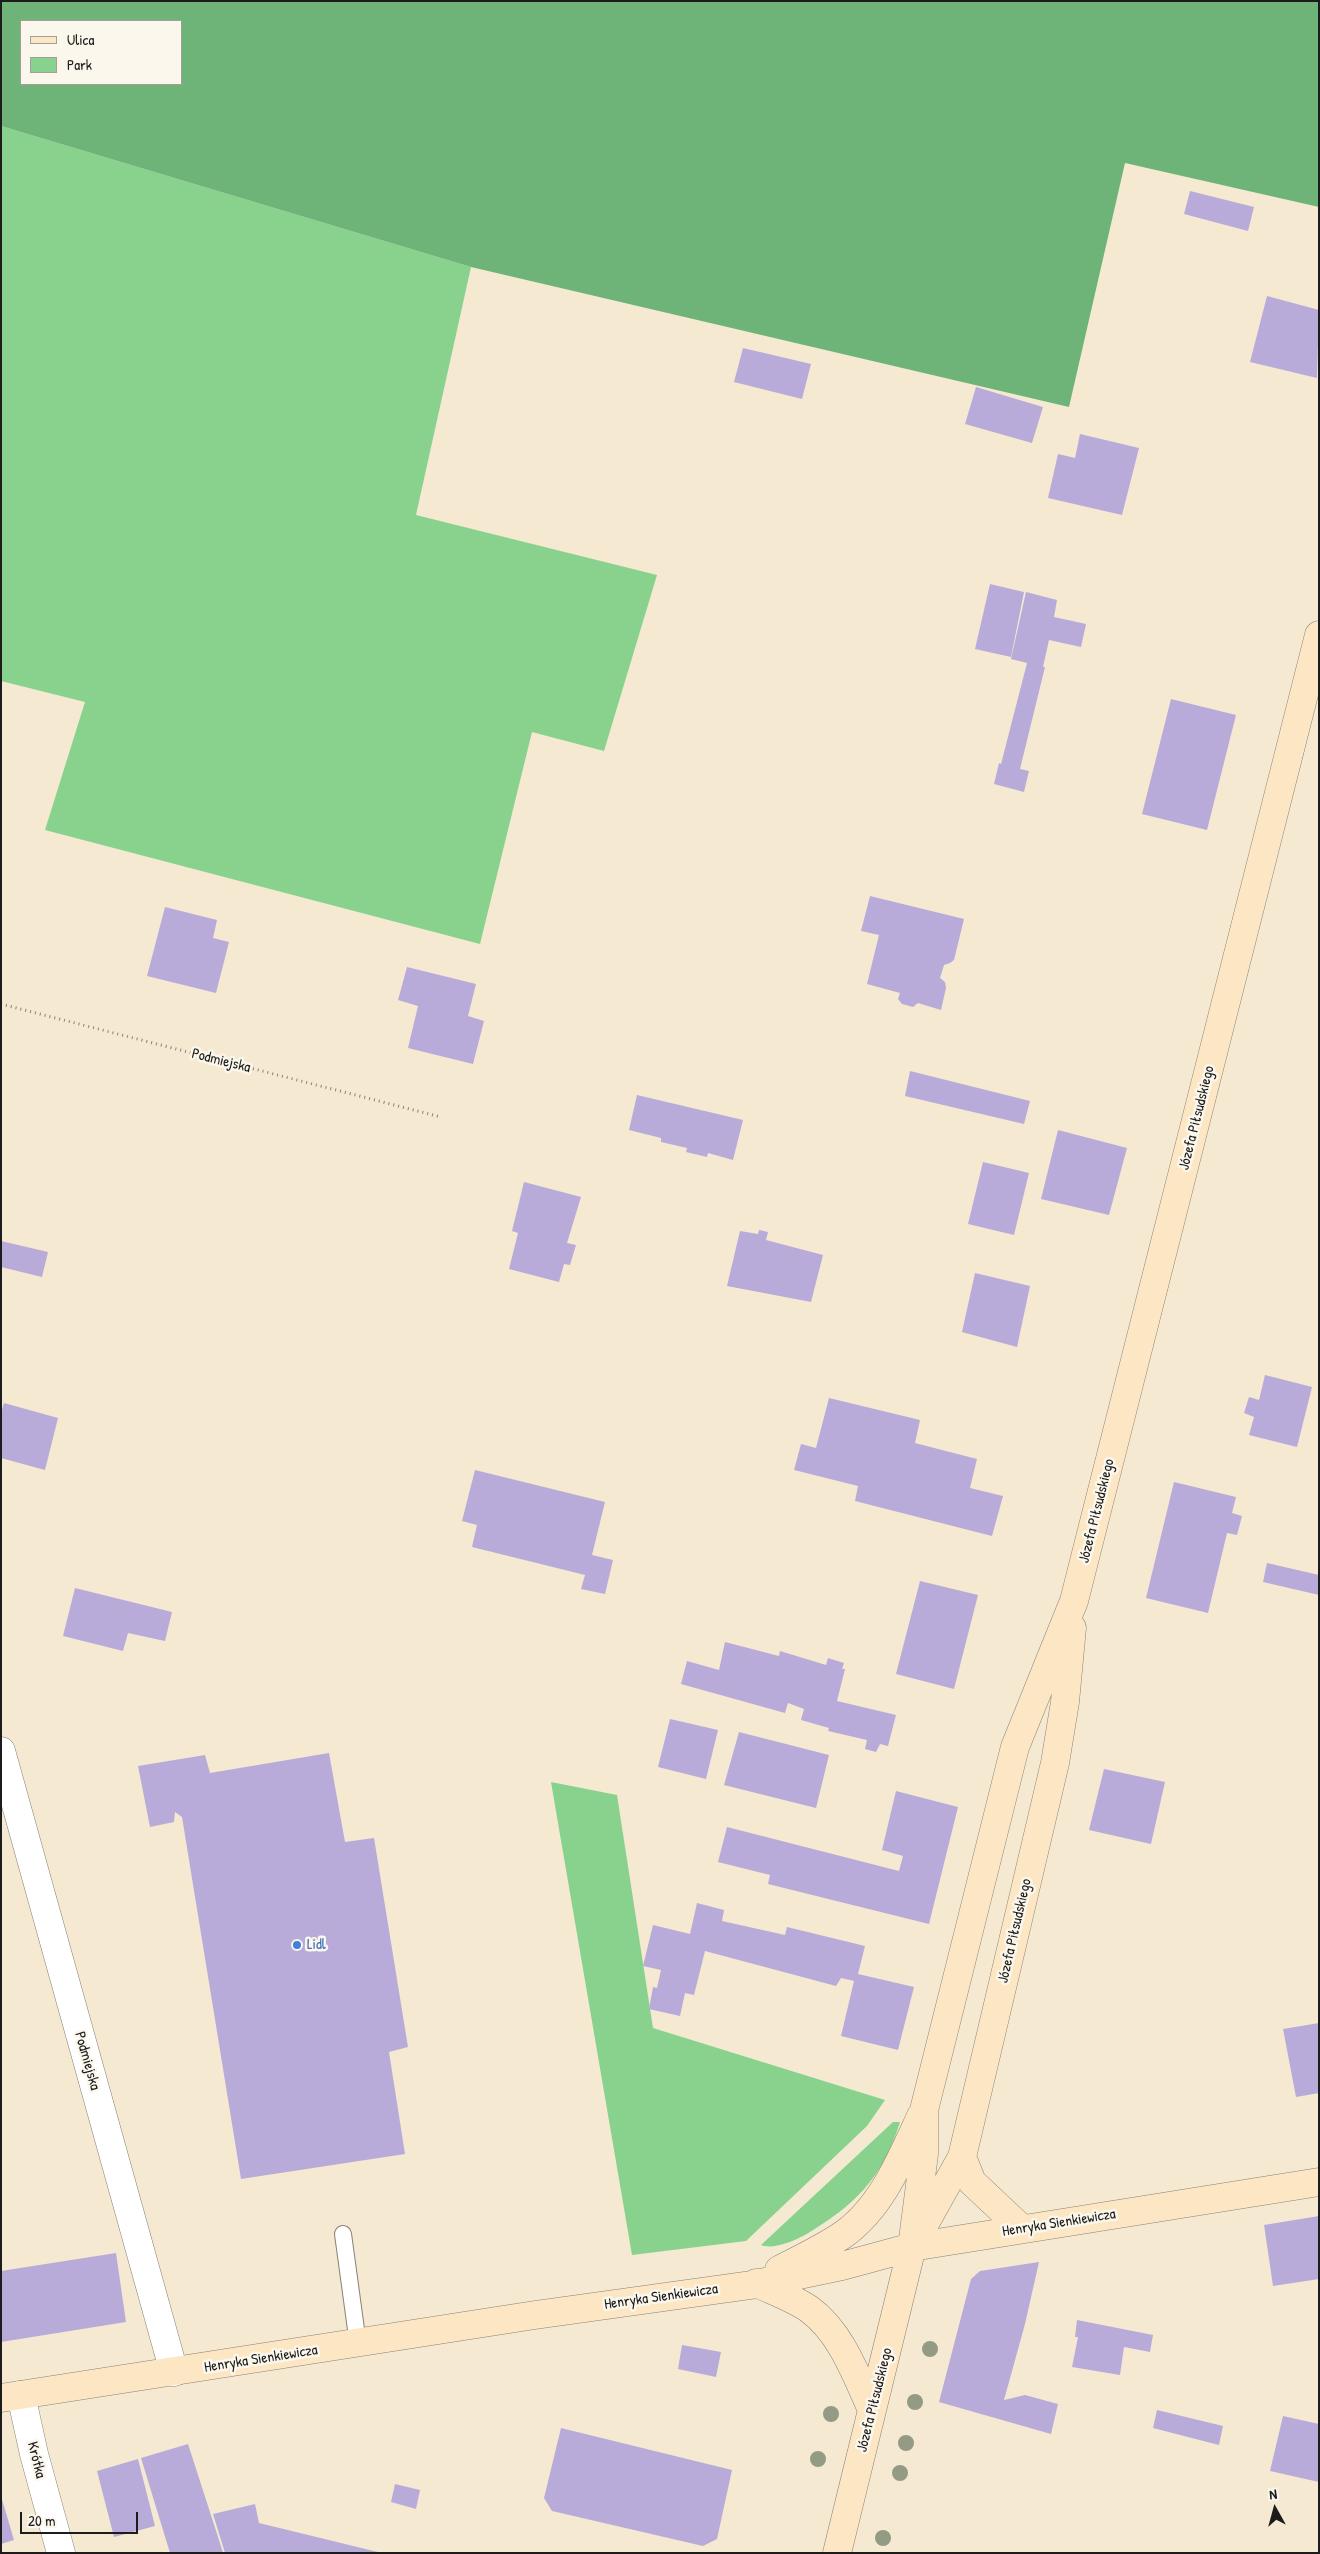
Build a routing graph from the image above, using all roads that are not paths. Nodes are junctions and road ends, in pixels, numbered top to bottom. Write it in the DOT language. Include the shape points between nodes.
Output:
graph roads {
  1 [pos="1319,635"];
  2 [pos="1074,1601"];
  3 [pos="1,1751"];
  4 [pos="924,2110"];
  5 [pos="962,2157"];
  6 [pos="1319,2182"];
  7 [pos="1022,2229"];
  8 [pos="343,2234"];
  9 [pos="912,2247"];
  10 [pos="756,2283"];
  11 [pos="358,2344"];
  12 [pos="174,2372"];
  13 [pos="11,2396"];
  14 [pos="872,2410"];
  15 [pos="61,2553"];
  16 [pos="837,2553"];
  1 -- 2 [label="main road, Józefa Piłsudskiego"];
  2 -- 4 [label="main road, Józefa Piłsudskiego" via="1015,1747"];
  2 -- 5 [label="main road, Józefa Piłsudskiego" via="1065,1702 1055,1763"];
  3 -- 12 [label="street, Podmiejska"];
  4 -- 9 [label="main road, Józefa Piłsudskiego" via="924,2154"];
  4 -- 10 [label="main road" via="882,2194 868,2211 844,2234"];
  5 -- 7 [label="main road" via="972,2182"];
  5 -- 9 [label="main road, Józefa Piłsudskiego"];
  6 -- 7 [label="main road, Henryka Sienkiewicza"];
  7 -- 9 [label="main road, Henryka Sienkiewicza"];
  8 -- 11 [label="lane"];
  9 -- 10 [label="main road, Henryka Sienkiewicza" via="842,2266"];
  9 -- 14 [label="main road, Józefa Piłsudskiego"];
  10 -- 11 [label="main road, Henryka Sienkiewicza"];
  10 -- 14 [label="main road" via="808,2308 820,2318 848,2360"];
  11 -- 12 [label="main road, Henryka Sienkiewicza"];
  12 -- 13 [label="main road, Henryka Sienkiewicza"];
  13 -- 15 [label="street, Krótka" via="34,2454"];
  14 -- 16 [label="main road, Józefa Piłsudskiego"];
}
